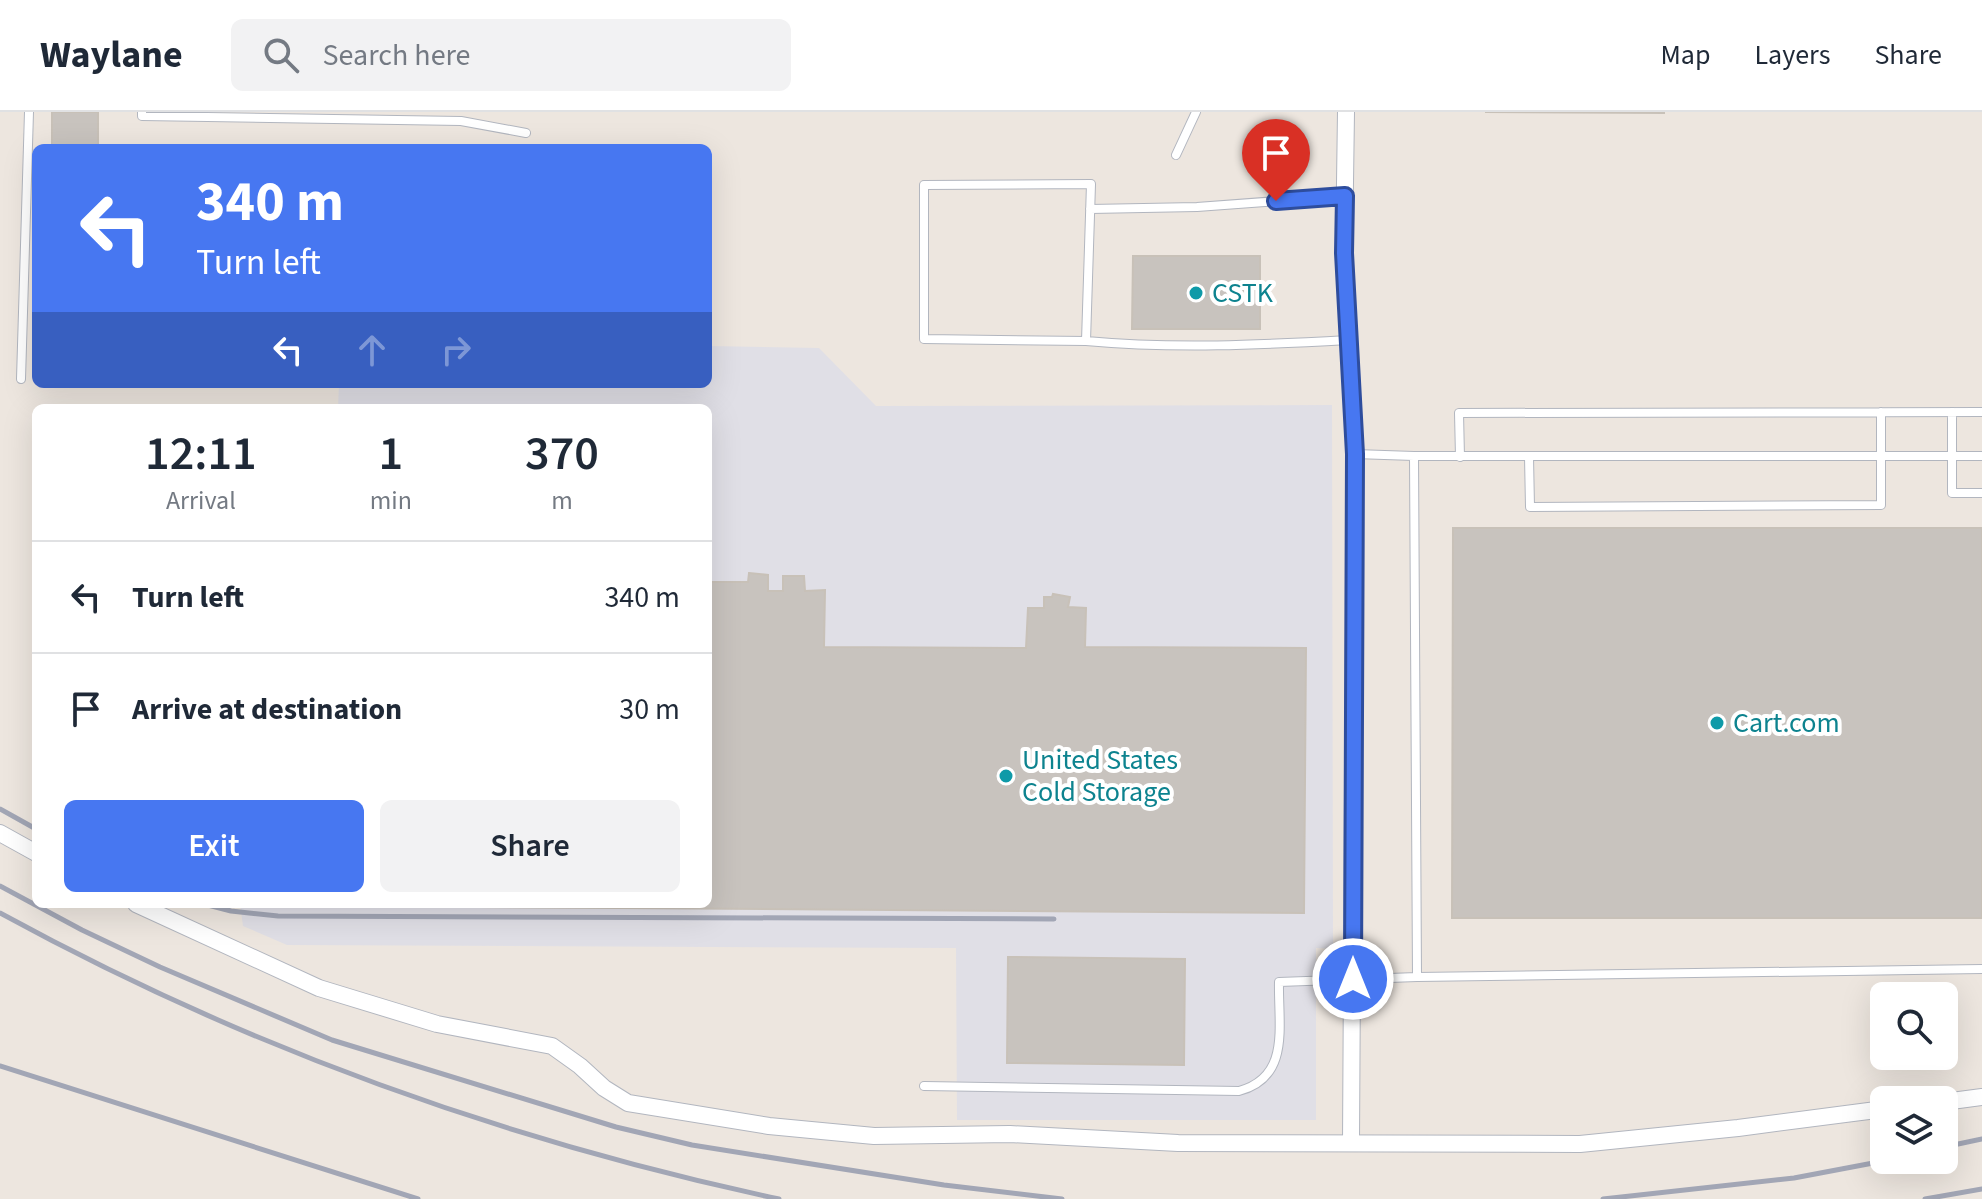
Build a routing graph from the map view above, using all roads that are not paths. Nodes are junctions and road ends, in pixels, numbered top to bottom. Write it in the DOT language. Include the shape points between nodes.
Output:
graph roads {
  1 [pos="29,112"];
  2 [pos="142,112"];
  3 [pos="1196,112"];
  4 [pos="1346,112"];
  5 [pos="526,133"];
  6 [pos="1176,155"];
  7 [pos="1345,196"];
  8 [pos="1090,209"];
  9 [pos="1349,340"];
  10 [pos="1086,341"];
  11 [pos="21,379"];
  12 [pos="1881,412"];
  13 [pos="1952,412"];
  14 [pos="1982,412"];
  15 [pos="1355,454"];
  16 [pos="1414,456"];
  17 [pos="1881,456"];
  18 [pos="1982,456"];
  19 [pos="1460,457"];
  20 [pos="1529,457"];
  21 [pos="1952,457"];
  22 [pos="1982,493"];
  23 [pos="0,833"];
  24 [pos="32,851"];
  25 [pos="145,908"];
  26 [pos="1982,969"];
  27 [pos="1417,977"];
  28 [pos="1353,979"];
  29 [pos="924,1086"];
  30 [pos="1982,1097"];
  31 [pos="1958,1100"];
  32 [pos="1870,1111"];
  33 [pos="1351,1143"];
  1 -- 11 [label="lane"];
  2 -- 5 [label="lane" via="461,121"];
  3 -- 6 [label="lane"];
  4 -- 7 [label="street"];
  7 -- 8 [label="lane"];
  7 -- 9 [label="street"];
  8 -- 10 [label="lane"];
  8 -- 10 [label="lane" via="1091,184 924,185 924,339"];
  9 -- 10 [label="lane" via="1217,347"];
  9 -- 15 [label="street"];
  12 -- 13 [label="lane"];
  12 -- 17 [label="lane"];
  12 -- 19 [label="lane" via="1459,413"];
  13 -- 14 [label="lane"];
  13 -- 21 [label="lane"];
  15 -- 16 [label="lane"];
  15 -- 28 [label="street"];
  16 -- 19 [label="lane"];
  16 -- 27 [label="lane"];
  17 -- 20 [label="lane"];
  17 -- 20 [label="lane" via="1881,505 1546,507 1530,507"];
  17 -- 21 [label="lane"];
  18 -- 21 [label="lane"];
  19 -- 20 [label="lane"];
  21 -- 22 [label="lane" via="1952,493"];
  23 -- 24 [label="street"];
  25 -- 33 [label="street" via="319,988 437,1024 552,1046 628,1103 769,1126 874,1136"];
  26 -- 27 [label="lane"];
  27 -- 28 [label="lane"];
  28 -- 29 [label="lane" via="1279,982 1276,1064 1255,1087 1239,1091"];
  28 -- 33 [label="street"];
  30 -- 31 [label="street"];
  32 -- 33 [label="street" via="1580,1144"];
}
